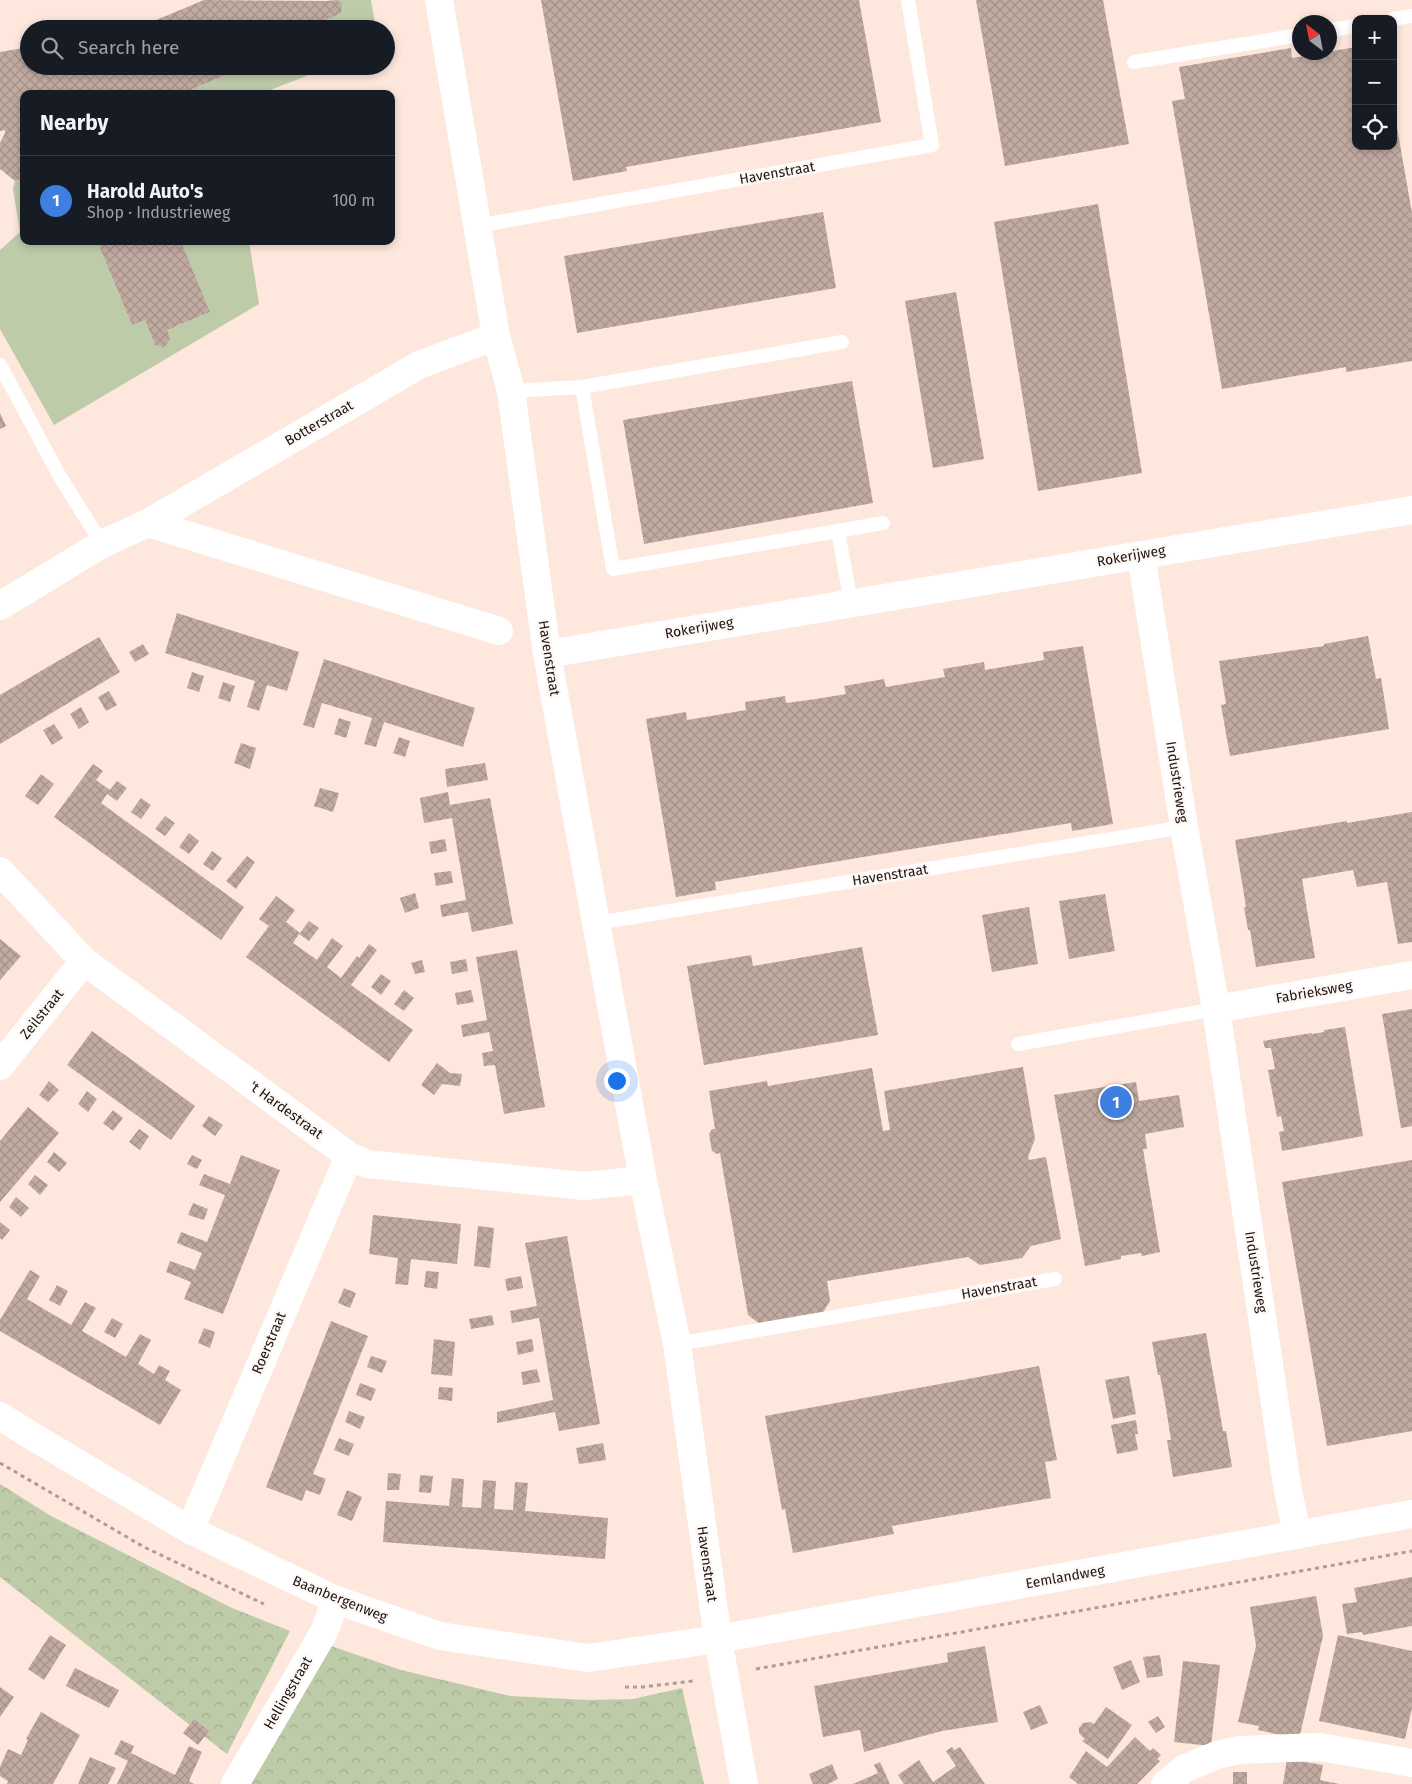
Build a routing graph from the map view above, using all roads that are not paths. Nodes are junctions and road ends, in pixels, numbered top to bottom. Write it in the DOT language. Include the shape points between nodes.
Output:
graph roads {
  1 [pos="439,0"];
  2 [pos="908,0"];
  3 [pos="1412,16"];
  4 [pos="1397,18"];
  5 [pos="1352,27"];
  6 [pos="1337,29"];
  7 [pos="1292,36"];
  8 [pos="1134,62"];
  9 [pos="477,226"];
  10 [pos="496,336"];
  11 [pos="842,342"];
  12 [pos="0,365"];
  13 [pos="582,387"];
  14 [pos="511,391"];
  15 [pos="1412,510"];
  16 [pos="148,523"];
  17 [pos="883,523"];
  18 [pos="838,531"];
  19 [pos="102,544"];
  20 [pos="1142,555"];
  21 [pos="851,603"];
  22 [pos="0,606"];
  23 [pos="499,631"];
  24 [pos="547,654"];
  25 [pos="1184,827"];
  26 [pos="0,871"];
  27 [pos="597,923"];
  28 [pos="84,961"];
  29 [pos="1412,975"];
  30 [pos="1216,1009"];
  31 [pos="1018,1044"];
  32 [pos="0,1066"];
  33 [pos="349,1156"];
  34 [pos="643,1180"];
  35 [pos="1055,1279"];
  36 [pos="677,1344"];
  37 [pos="0,1416"];
  38 [pos="1412,1514"];
  39 [pos="190,1530"];
  40 [pos="1297,1536"];
  41 [pos="336,1600"];
  42 [pos="718,1639"];
  43 [pos="1412,1763"];
  44 [pos="234,1784"];
  45 [pos="744,1784"];
  46 [pos="1165,1784"];
  1 -- 9 [label="street, Havenstraat"];
  2 -- 9 [label="lane, Havenstraat" via="932,145"];
  3 -- 4 [label="lane"];
  5 -- 6 [label="lane"];
  7 -- 8 [label="lane"];
  9 -- 10 [label="street, Havenstraat"];
  10 -- 14 [label="street, Havenstraat"];
  10 -- 16 [label="street, Botterstraat" via="419,365"];
  11 -- 13 [label="lane"];
  12 -- 19 [label="lane" via="58,475"];
  13 -- 14 [label="lane"];
  13 -- 18 [label="lane" via="613,570"];
  14 -- 24 [label="street, Havenstraat"];
  15 -- 20 [label="street, Rokerijweg"];
  16 -- 19 [label="street, Botterstraat"];
  16 -- 23 [label="street"];
  17 -- 18 [label="lane"];
  18 -- 21 [label="lane"];
  19 -- 22 [label="street, Botterstraat"];
  20 -- 21 [label="street, Rokerijweg"];
  20 -- 25 [label="street, Industrieweg"];
  21 -- 24 [label="street, Rokerijweg"];
  24 -- 27 [label="street, Havenstraat"];
  25 -- 27 [label="lane, Havenstraat"];
  25 -- 30 [label="street, Industrieweg"];
  26 -- 28 [label="street, 't Hardestraat"];
  27 -- 34 [label="street, Havenstraat"];
  28 -- 32 [label="street, Zeilstraat"];
  28 -- 33 [label="street, 't Hardestraat"];
  29 -- 30 [label="street, Fabrieksweg"];
  30 -- 31 [label="lane"];
  30 -- 40 [label="street, Industrieweg"];
  33 -- 34 [label="street, 't Hardestraat" via="367,1164 584,1186"];
  33 -- 39 [label="street, Roerstraat"];
  34 -- 36 [label="street, Havenstraat"];
  35 -- 36 [label="lane, Havenstraat"];
  36 -- 42 [label="street, Havenstraat"];
  37 -- 39 [label="street, Baanbergenweg"];
  38 -- 40 [label="street, Eemlandweg"];
  39 -- 41 [label="street, Baanbergenweg"];
  40 -- 42 [label="street, Eemlandweg"];
  41 -- 42 [label="street, Baanbergenweg" via="440,1636 588,1658"];
  41 -- 44 [label="street, Hellingstraat" via="324,1632"];
  42 -- 45 [label="street, Havenstraat"];
  43 -- 46 [label="street" via="1320,1747 1239,1750 1217,1755 1184,1770"];
}
